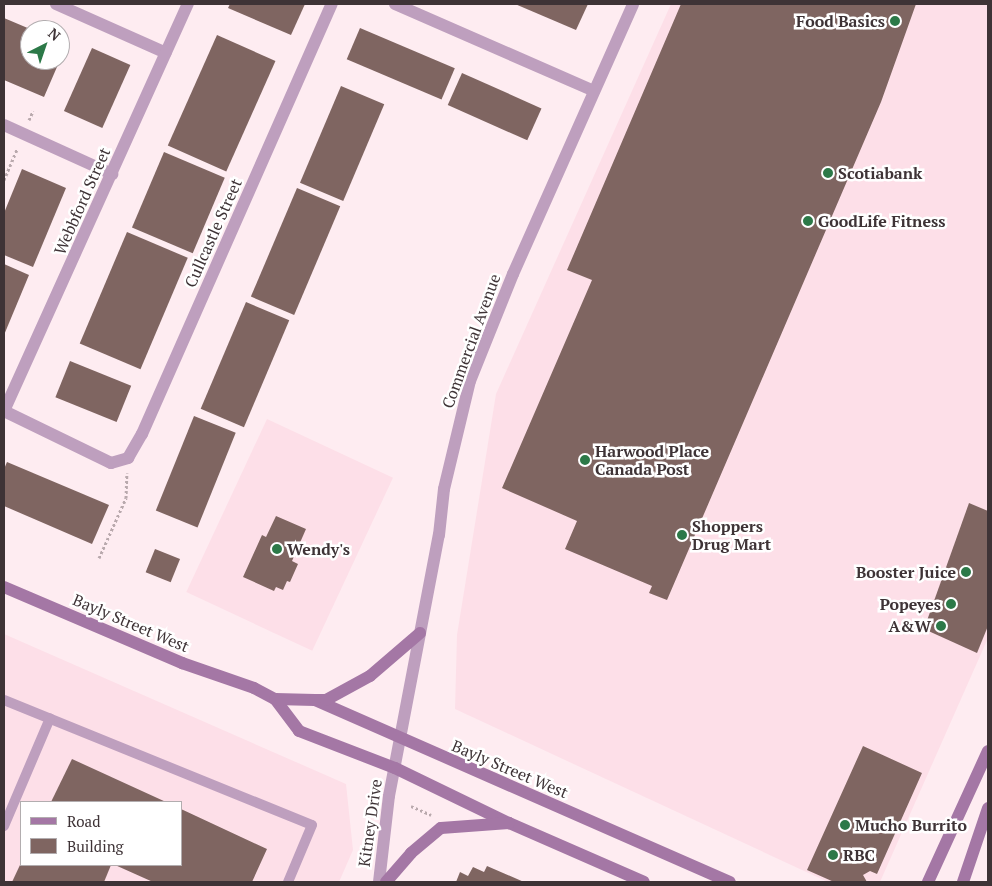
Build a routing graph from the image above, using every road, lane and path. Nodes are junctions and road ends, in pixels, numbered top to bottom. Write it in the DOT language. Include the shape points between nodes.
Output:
graph roads {
  1 [pos="56,4"];
  2 [pos="188,4"];
  3 [pos="332,4"];
  4 [pos="395,4"];
  5 [pos="633,4"];
  6 [pos="166,53"];
  7 [pos="594,91"];
  8 [pos="4,125"];
  9 [pos="112,174"];
  10 [pos="4,411"];
  11 [pos="128,458"];
  12 [pos="99,558"];
  13 [pos="4,586"];
  14 [pos="420,633"];
  15 [pos="275,699"];
  16 [pos="4,700"];
  17 [pos="315,700"];
  18 [pos="50,718"];
  19 [pos="398,738"];
  20 [pos="988,751"];
  21 [pos="394,768"];
  22 [pos="411,806"];
  23 [pos="988,808"];
  24 [pos="437,818"];
  25 [pos="509,823"];
  26 [pos="4,826"];
  27 [pos="288,882"];
  28 [pos="379,882"];
  29 [pos="386,882"];
  30 [pos="644,882"];
  31 [pos="730,882"];
  32 [pos="928,882"];
  33 [pos="963,882"];
  1 -- 6 [label="street"];
  2 -- 6 [label="street, Webbford Street"];
  3 -- 11 [label="street, Cullcastle Street" via="142,434"];
  4 -- 7 [label="street"];
  5 -- 7 [label="street, Commercial Avenue"];
  6 -- 9 [label="street, Webbford Street"];
  7 -- 14 [label="street, Commercial Avenue" via="502,299 470,381 444,489 439,535"];
  8 -- 9 [label="street"];
  9 -- 10 [label="street, Webbford Street"];
  10 -- 11 [label="street" via="111,463"];
  11 -- 12 [label="path" via="126,498"];
  13 -- 15 [label="main road, Bayly Street West" via="182,663 254,688"];
  14 -- 17 [label="main road" via="370,676 326,700"];
  14 -- 19 [label="street, Commercial Avenue"];
  15 -- 17 [label="main road, Bayly Street West"];
  15 -- 21 [label="main road, Bayly Street West" via="299,730"];
  16 -- 18 [label="lane"];
  17 -- 19 [label="main road, Bayly Street West"];
  18 -- 26 [label="lane"];
  18 -- 27 [label="lane" via="312,825"];
  19 -- 21 [label="street, Commercial Avenue"];
  19 -- 31 [label="main road, Bayly Street West"];
  20 -- 32 [label="main road"];
  21 -- 25 [label="main road, Bayly Street West"];
  21 -- 28 [label="street, Kitney Drive"];
  22 -- 24 [label="path"];
  23 -- 33 [label="main road"];
  25 -- 29 [label="main road" via="441,828 411,853"];
  25 -- 30 [label="main road, Bayly Street West"];
}
